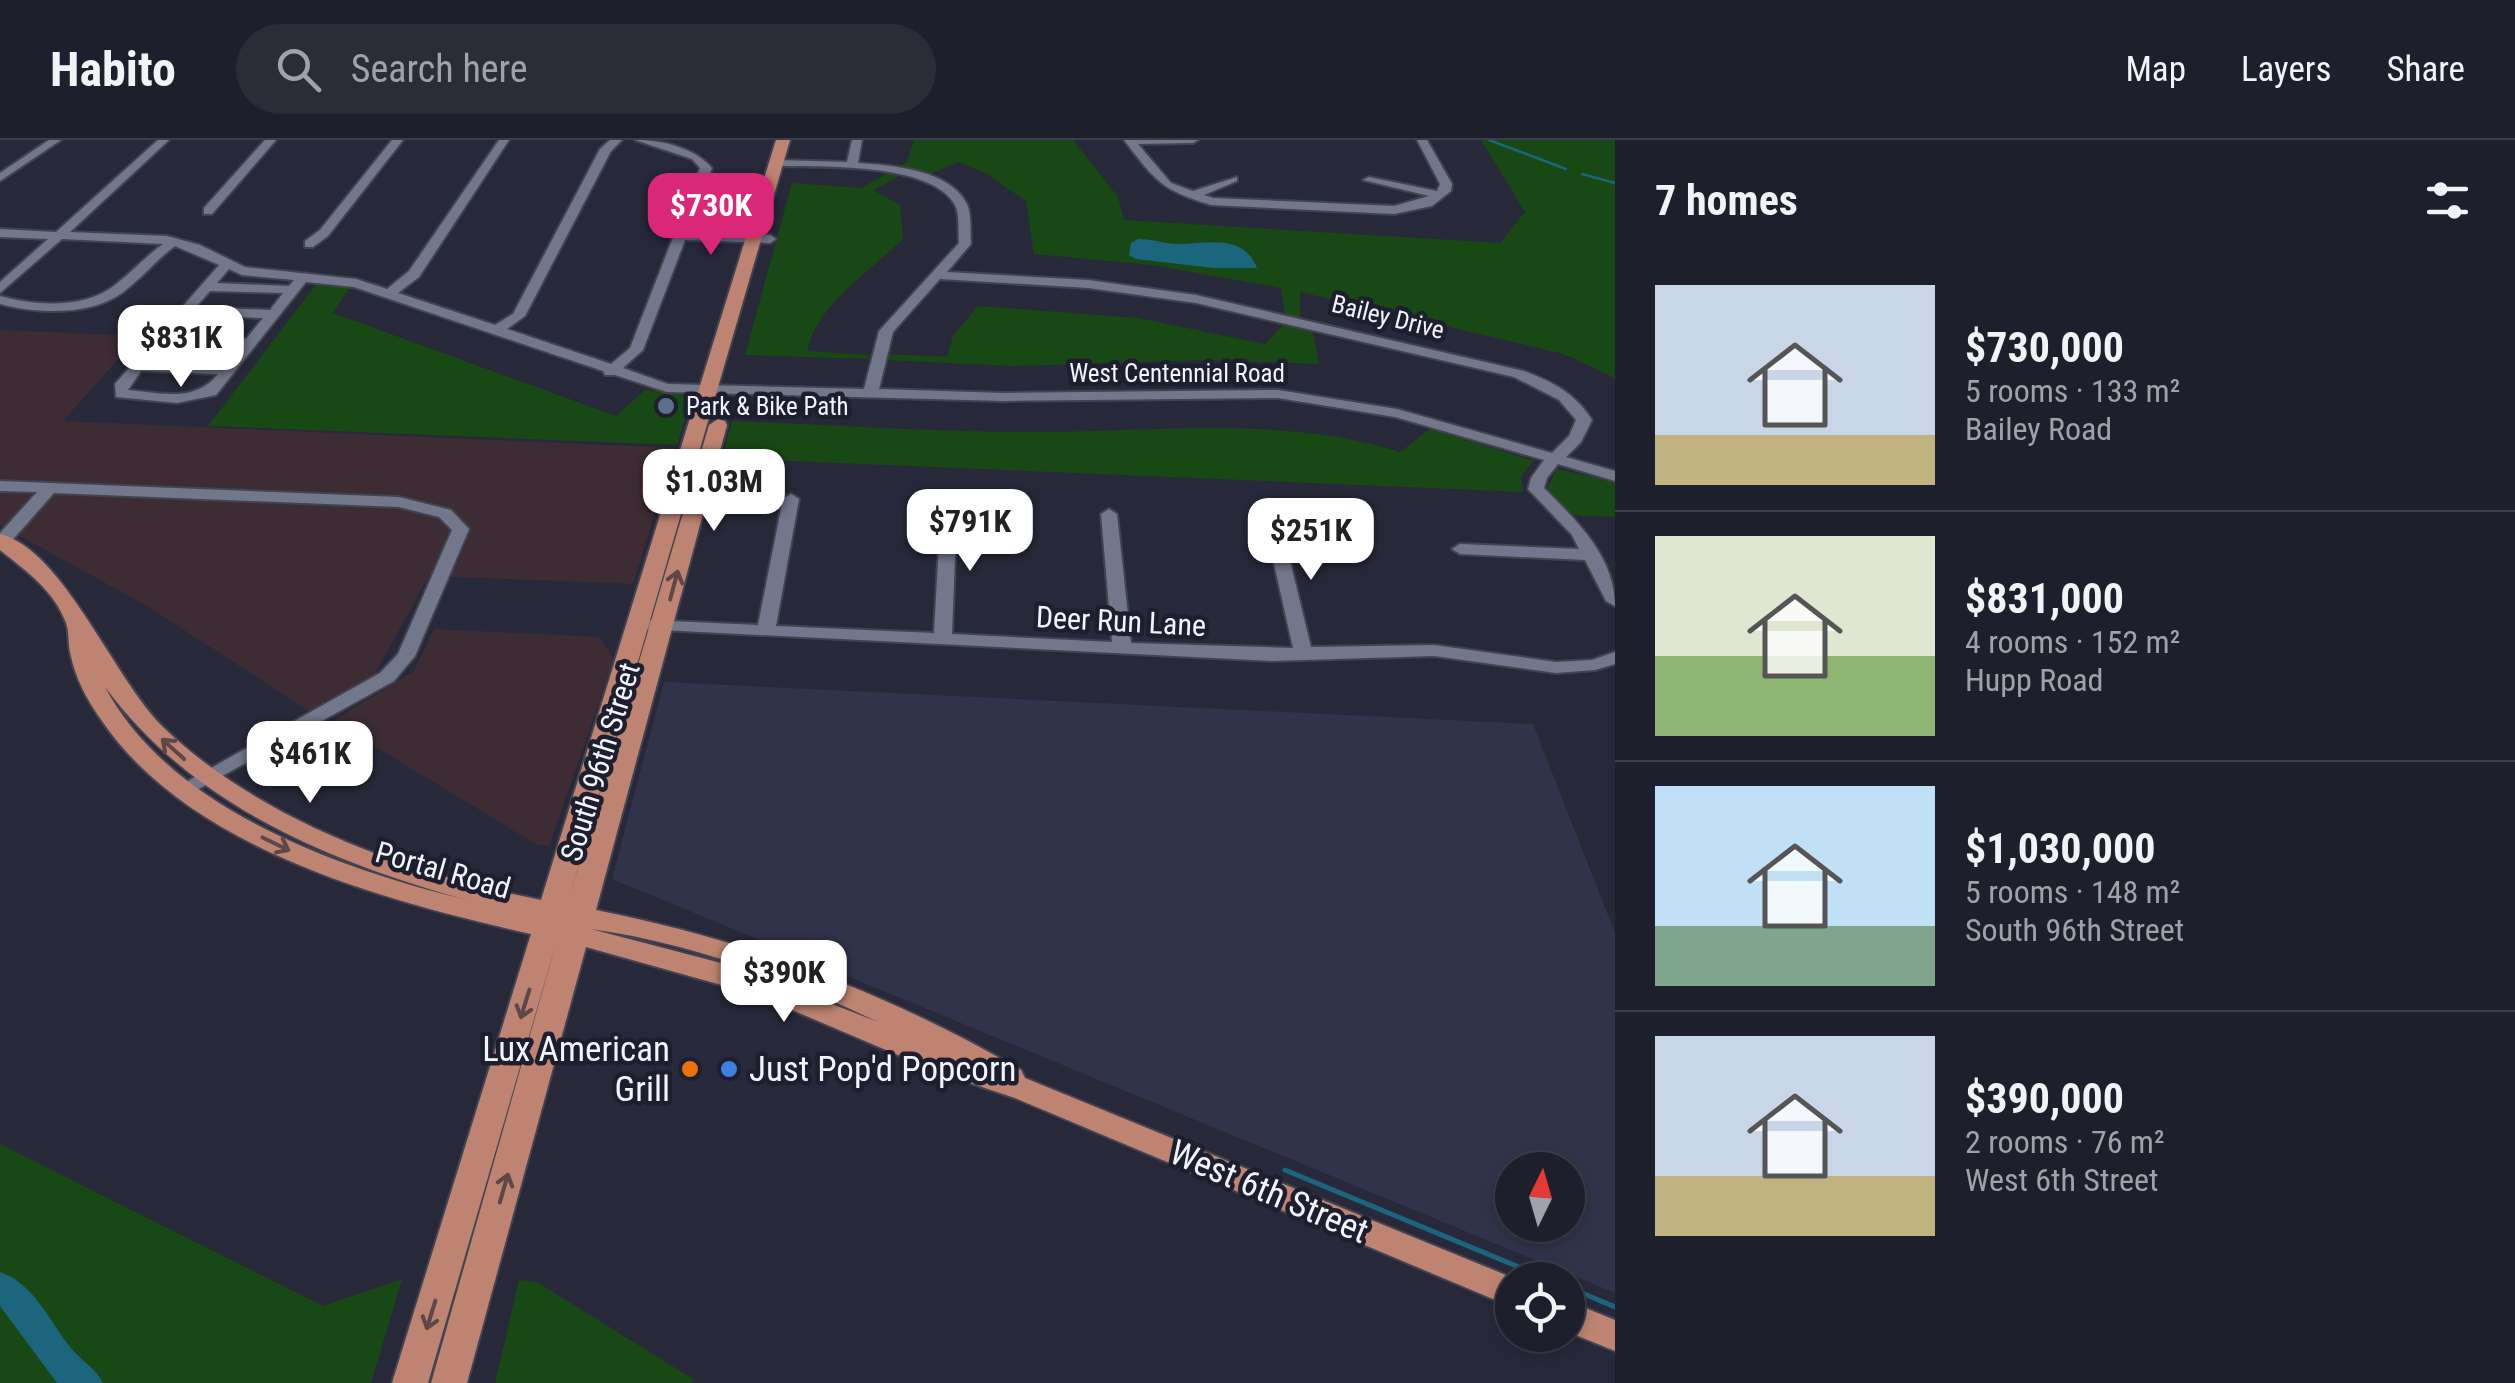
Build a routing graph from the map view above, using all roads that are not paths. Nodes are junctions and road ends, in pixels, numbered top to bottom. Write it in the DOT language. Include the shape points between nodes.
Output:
graph roads {
  1 [pos="56,140"];
  2 [pos="164,140"];
  3 [pos="271,140"];
  4 [pos="398,140"];
  5 [pos="504,140"];
  6 [pos="617,140"];
  7 [pos="639,140"];
  8 [pos="691,140"];
  9 [pos="784,140"];
  10 [pos="797,140"];
  11 [pos="857,140"];
  12 [pos="1193,140"];
  13 [pos="1422,140"];
  14 [pos="1129,141"];
  15 [pos="669,148"];
  16 [pos="784,164"];
  17 [pos="852,166"];
  18 [pos="0,178"];
  19 [pos="1233,179"];
  20 [pos="1369,180"];
  21 [pos="1439,195"];
  22 [pos="1190,196"];
  23 [pos="208,211"];
  24 [pos="0,233"];
  25 [pos="58,235"];
  26 [pos="678,236"];
  27 [pos="756,239"];
  28 [pos="173,242"];
  29 [pos="310,244"];
  30 [pos="224,266"];
  31 [pos="937,275"];
  32 [pos="303,277"];
  33 [pos="206,286"];
  34 [pos="0,289"];
  35 [pos="292,290"];
  36 [pos="389,294"];
  37 [pos="0,300"];
  38 [pos="185,311"];
  39 [pos="273,314"];
  40 [pos="494,332"];
  41 [pos="160,338"];
  42 [pos="250,343"];
  43 [pos="136,366"];
  44 [pos="228,370"];
  45 [pos="610,372"];
  46 [pos="717,386"];
  47 [pos="871,392"];
  48 [pos="1553,460"];
  49 [pos="1615,476"];
  50 [pos="0,486"];
  51 [pos="51,487"];
  52 [pos="791,500"];
  53 [pos="949,506"];
  54 [pos="1109,514"];
  55 [pos="1273,524"];
  56 [pos="1,541"];
  57 [pos="1460,549"];
  58 [pos="1591,555"];
  59 [pos="1615,602"];
  60 [pos="652,625"];
  61 [pos="766,631"];
  62 [pos="944,640"];
  63 [pos="1122,648"];
  64 [pos="1304,654"];
  65 [pos="1606,662"];
  66 [pos="1615,681"];
  67 [pos="197,784"];
  68 [pos="564,923"];
  69 [pos="1495,1286"];
  70 [pos="1585,1323"];
  71 [pos="1615,1336"];
  72 [pos="410,1383"];
  73 [pos="448,1383"];
  1 -- 18 [label="street"];
  2 -- 25 [label="street"];
  3 -- 23 [label="street"];
  4 -- 29 [label="street"];
  5 -- 36 [label="street" via="414,274"];
  6 -- 7 [label="street"];
  6 -- 40 [label="street" via="606,149 518,316"];
  7 -- 15 [label="street"];
  8 -- 15 [label="street"];
  9 -- 16 [label="main road, South 96th Street"];
  10 -- 16 [label="main road, South 96th Street"];
  11 -- 17 [label="street"];
  12 -- 14 [label="street"];
  13 -- 21 [label="street" via="1446,184"];
  14 -- 22 [label="street" via="1167,185"];
  15 -- 26 [label="street" via="702,160 706,168"];
  16 -- 17 [label="street"];
  16 -- 27 [label="main road, South 96th Street"];
  17 -- 31 [label="street" via="922,178 959,200 965,244"];
  19 -- 22 [label="street"];
  20 -- 21 [label="street"];
  21 -- 22 [label="street" via="1411,208 1373,211 1226,204"];
  24 -- 25 [label="street, West Centennial Road"];
  25 -- 28 [label="street, West Centennial Road"];
  25 -- 34 [label="street"];
  26 -- 27 [label="street"];
  26 -- 45 [label="street" via="634,354"];
  27 -- 46 [label="main road, South 96th Street"];
  28 -- 30 [label="street, West Centennial Road"];
  28 -- 37 [label="street" via="112,297 80,306"];
  30 -- 32 [label="street, West Centennial Road"];
  30 -- 33 [label="street"];
  31 -- 47 [label="street" via="881,338"];
  31 -- 48 [label="street, Bailey Drive" via="1196,299 1519,374 1568,398 1584,420 1576,440"];
  32 -- 35 [label="street"];
  32 -- 36 [label="street, West Centennial Road"];
  33 -- 35 [label="street"];
  33 -- 38 [label="street"];
  35 -- 39 [label="street"];
  36 -- 40 [label="street, West Centennial Road"];
  38 -- 39 [label="street"];
  38 -- 41 [label="street"];
  39 -- 42 [label="street"];
  40 -- 45 [label="street, West Centennial Road"];
  41 -- 42 [label="street"];
  41 -- 43 [label="street"];
  42 -- 44 [label="street"];
  43 -- 44 [label="street"];
  43 -- 44 [label="street" via="121,394 201,397"];
  45 -- 46 [label="street, West Centennial Road" via="667,388"];
  46 -- 47 [label="street, West Centennial Road"];
  46 -- 60 [label="main road, South 96th Street"];
  47 -- 48 [label="street, West Centennial Road" via="1304,396 1397,412"];
  48 -- 49 [label="street, West Centennial Road"];
  48 -- 58 [label="street" via="1536,488"];
  50 -- 51 [label="street"];
  51 -- 56 [label="street"];
  51 -- 67 [label="street" via="399,502 445,513 456,524 461,536 406,656 387,677"];
  52 -- 61 [label="street"];
  53 -- 62 [label="street"];
  54 -- 63 [label="street"];
  55 -- 64 [label="street"];
  56 -- 67 [label="main road, Portal Road" via="51,580 78,628 80,658 102,706 142,754"];
  57 -- 58 [label="street"];
  58 -- 59 [label="street"];
  60 -- 61 [label="street, Deer Run Lane"];
  60 -- 68 [label="main road, South 96th Street"];
  61 -- 62 [label="street, Deer Run Lane"];
  62 -- 63 [label="street, Deer Run Lane"];
  63 -- 64 [label="street, Deer Run Lane"];
  64 -- 65 [label="street, Deer Run Lane" via="1400,649 1554,668"];
  65 -- 66 [label="street"];
  67 -- 68 [label="main road, Portal Road" via="263,838 339,872 433,904"];
  68 -- 69 [label="main road, West 6th Street" via="826,1010"];
  68 -- 72 [label="main road, South 96th Street, one-way"];
  73 -- 68 [label="main road, South 96th Street, one-way"];
  70 -- 71 [label="main road"];
}
